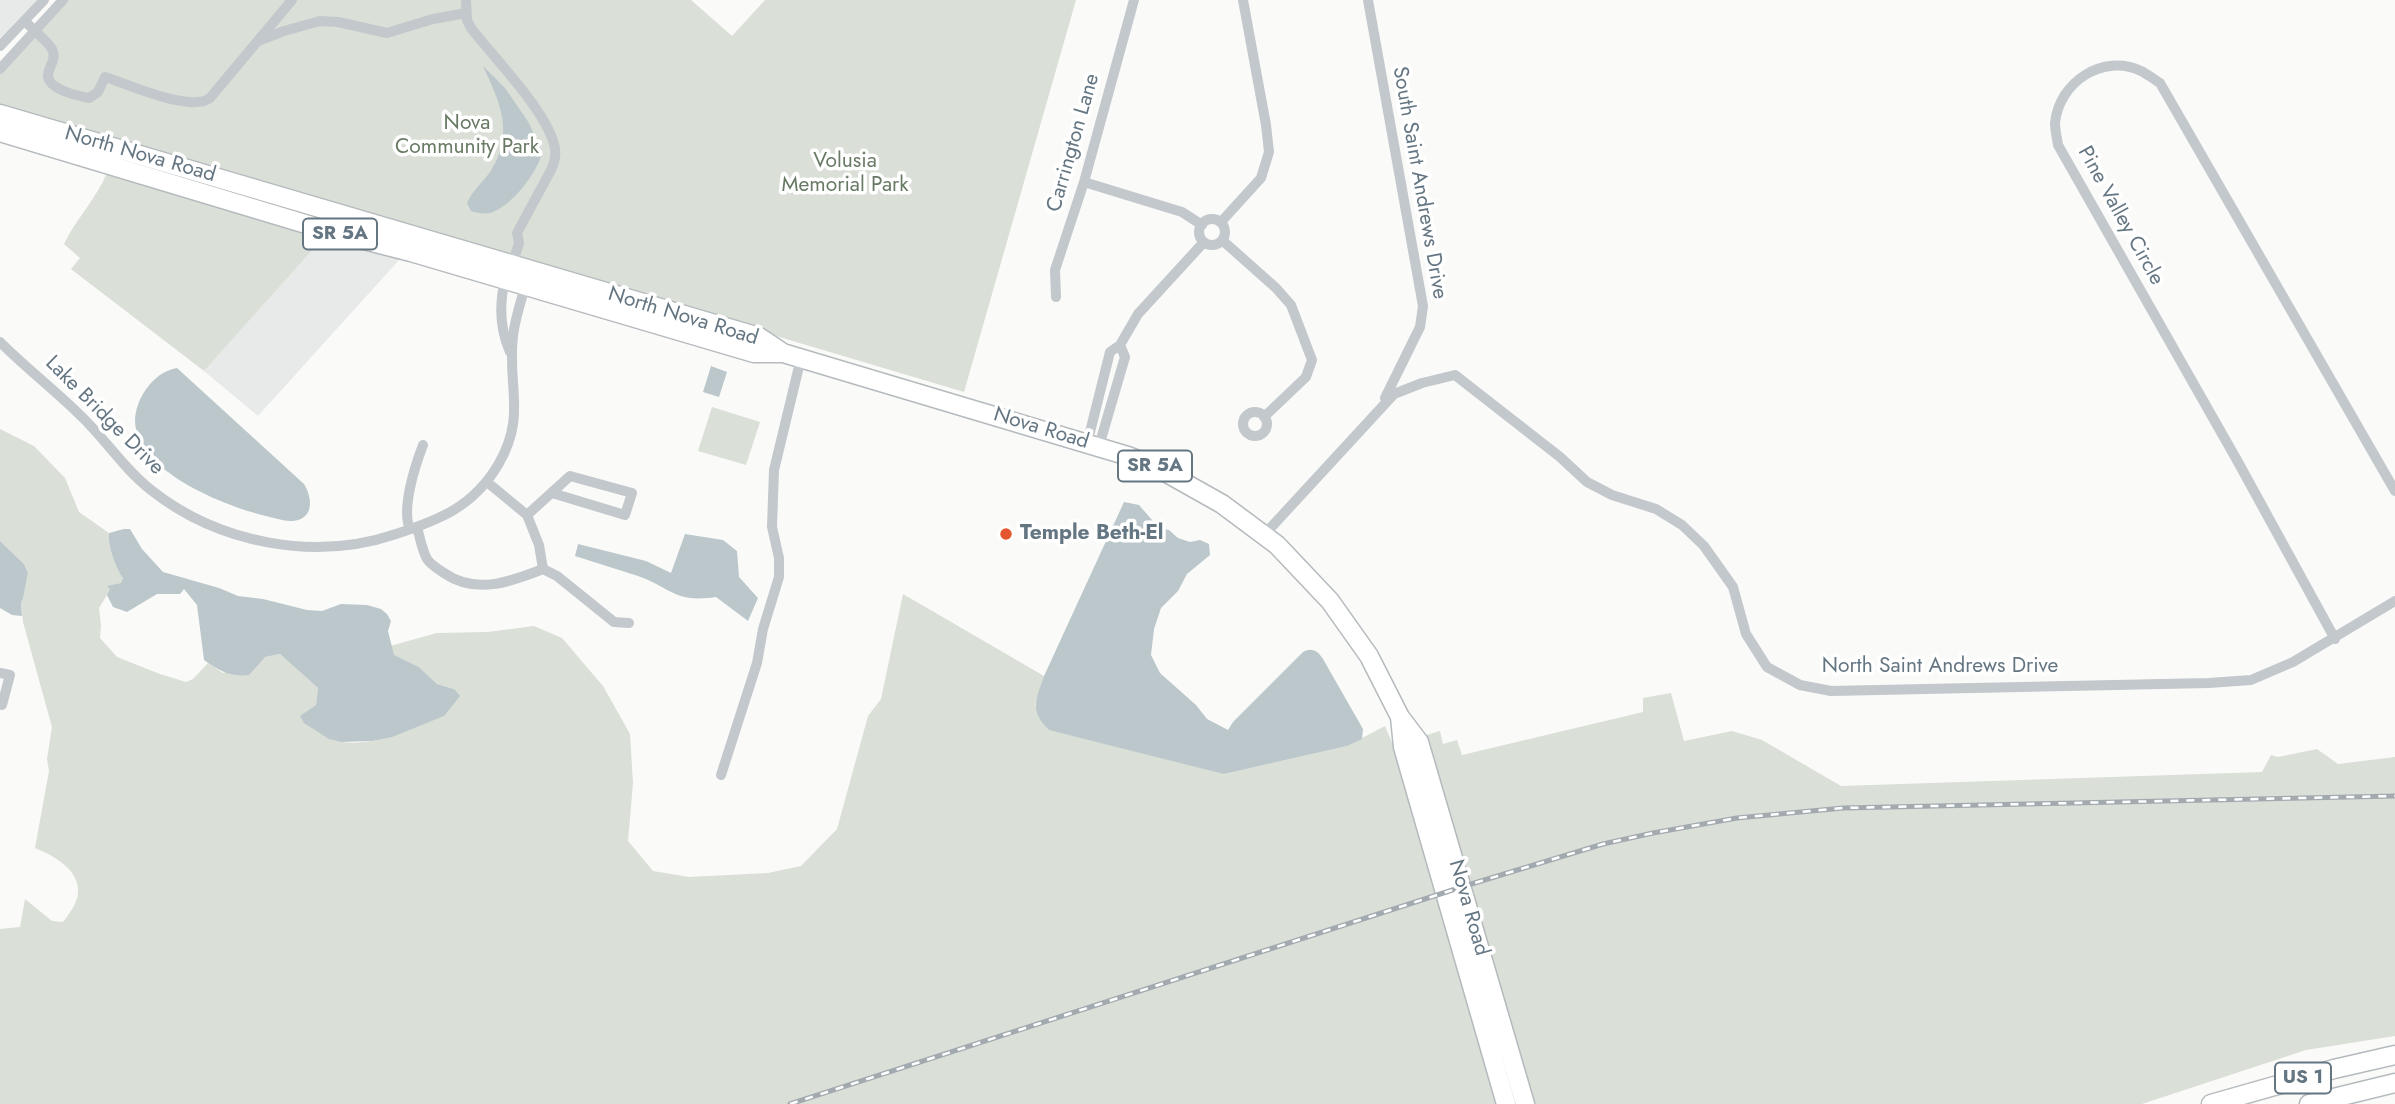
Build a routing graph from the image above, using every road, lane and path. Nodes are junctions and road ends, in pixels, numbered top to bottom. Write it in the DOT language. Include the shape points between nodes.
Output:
graph roads {
  1 [pos="44,0"];
  2 [pos="63,0"];
  3 [pos="292,0"];
  4 [pos="466,0"];
  5 [pos="1134,0"];
  6 [pos="1243,0"];
  7 [pos="1368,0"];
  8 [pos="466,13"];
  9 [pos="25,22"];
  10 [pos="34,31"];
  11 [pos="256,42"];
  12 [pos="0,46"];
  13 [pos="0,69"];
  14 [pos="0,114"];
  15 [pos="0,132"];
  16 [pos="1084,182"];
  17 [pos="357,219"];
  18 [pos="1221,222"];
  19 [pos="1202,225"];
  20 [pos="329,231"];
  21 [pos="1223,240"];
  22 [pos="1203,242"];
  23 [pos="509,270"];
  24 [pos="528,279"];
  25 [pos="1056,297"];
  26 [pos="1120,345"];
  27 [pos="4,346"];
  28 [pos="783,353"];
  29 [pos="512,358"];
  30 [pos="801,358"];
  31 [pos="0,359"];
  32 [pos="1099,391"];
  33 [pos="1114,395"];
  34 [pos="1381,407"];
  35 [pos="1264,417"];
  36 [pos="423,445"];
  37 [pos="1093,445"];
  38 [pos="486,482"];
  39 [pos="2395,491"];
  40 [pos="552,493"];
  41 [pos="527,515"];
  42 [pos="413,528"];
  43 [pos="1265,535"];
  44 [pos="544,569"];
  45 [pos="2395,601"];
  46 [pos="629,623"];
  47 [pos="2335,639"];
  48 [pos="0,673"];
  49 [pos="0,704"];
  50 [pos="1400,717"];
  51 [pos="721,775"];
  52 [pos="2395,1055"];
  53 [pos="2395,1083"];
  54 [pos="2255,1098"];
  55 [pos="1506,1104"];
  56 [pos="1525,1104"];
  57 [pos="2211,1104"];
  58 [pos="2309,1104"];
  1 -- 9 [label="street"];
  2 -- 10 [label="street"];
  3 -- 11 [label="street"];
  4 -- 8 [label="street"];
  5 -- 16 [label="street, Carrington Lane"];
  6 -- 18 [label="street" via="1269,152 1261,178"];
  7 -- 34 [label="street, South Saint Andrews Drive" via="1423,306 1420,327"];
  8 -- 11 [label="street" via="387,33 320,21"];
  8 -- 23 [label="street" via="471,28 542,120 555,149 551,170 517,233 519,243"];
  9 -- 10 [label="street"];
  9 -- 12 [label="street"];
  10 -- 11 [label="street" via="53,51 50,82 86,98 98,92 105,77 168,98 204,102"];
  10 -- 13 [label="street"];
  14 -- 17 [label="main road, North Nova Road / SR 5A"];
  15 -- 20 [label="main road, North Nova Road / SR 5A"];
  16 -- 19 [label="street" via="1182,212"];
  16 -- 25 [label="street, Carrington Lane" via="1055,270"];
  17 -- 20 [label="main road" via="334,224"];
  17 -- 23 [label="main road, North Nova Road / SR 5A"];
  18 -- 19 [label="street" via="1209,220"];
  18 -- 21 [label="street"];
  19 -- 22 [label="street"];
  20 -- 23 [label="main road, North Nova Road / SR 5A"];
  21 -- 22 [label="street" via="1213,245"];
  21 -- 35 [label="street" via="1292,305 1312,360 1307,377"];
  22 -- 26 [label="street" via="1138,314"];
  23 -- 24 [label="main road, North Nova Road / SR 5A"];
  23 -- 29 [label="street" via="500,304"];
  24 -- 28 [label="main road, North Nova Road / SR 5A" via="759,337"];
  24 -- 29 [label="street, Lake Bridge Drive" via="513,335"];
  26 -- 32 [label="street" via="1110,352"];
  26 -- 33 [label="street" via="1125,357"];
  27 -- 31 [label="street"];
  27 -- 42 [label="street, Lake Bridge Drive" via="82,417 151,490 209,525 262,541 313,548 342,547"];
  28 -- 30 [label="main road, Nova Road / SR 5A"];
  29 -- 38 [label="street, Lake Bridge Drive" via="515,415 506,448"];
  30 -- 37 [label="main road, Nova Road / SR 5A"];
  30 -- 51 [label="street" via="774,470 772,527 779,577"];
  32 -- 33 [label="street"];
  32 -- 37 [label="street"];
  33 -- 37 [label="street"];
  34 -- 43 [label="street"];
  34 -- 47 [label="street, North Saint Andrews Drive" via="1394,394 1455,375 1587,482 1656,509 1682,525 1733,587 1746,634 1767,667 1800,685 1831,691 2251,680"];
  36 -- 42 [label="street" via="407,507 406,520"];
  37 -- 43 [label="main road, Nova Road / SR 5A" via="1190,484"];
  38 -- 41 [label="street"];
  38 -- 42 [label="street, Lake Bridge Drive" via="446,516"];
  39 -- 47 [label="street, Pine Valley Circle" via="2160,83 2140,70 2115,65 2076,80 2061,102 2055,123 2058,145"];
  40 -- 40 [label="street" via="570,476 632,493 625,514"];
  40 -- 41 [label="street"];
  41 -- 44 [label="street"];
  42 -- 44 [label="street" via="427,559 458,583 508,581"];
  43 -- 50 [label="main road, Nova Road / SR 5A" via="1305,572 1348,624"];
  44 -- 46 [label="street" via="614,622"];
  45 -- 47 [label="street, North Saint Andrews Drive"];
  48 -- 49 [label="street" via="10,675"];
  50 -- 55 [label="main road, Nova Road / SR 5A" via="1403,747"];
  50 -- 56 [label="main road, Nova Road / SR 5A" via="1419,742"];
  52 -- 54 [label="main road, US 1"];
  53 -- 58 [label="main road, US 1"];
  54 -- 57 [label="main road, US 1"];
}
